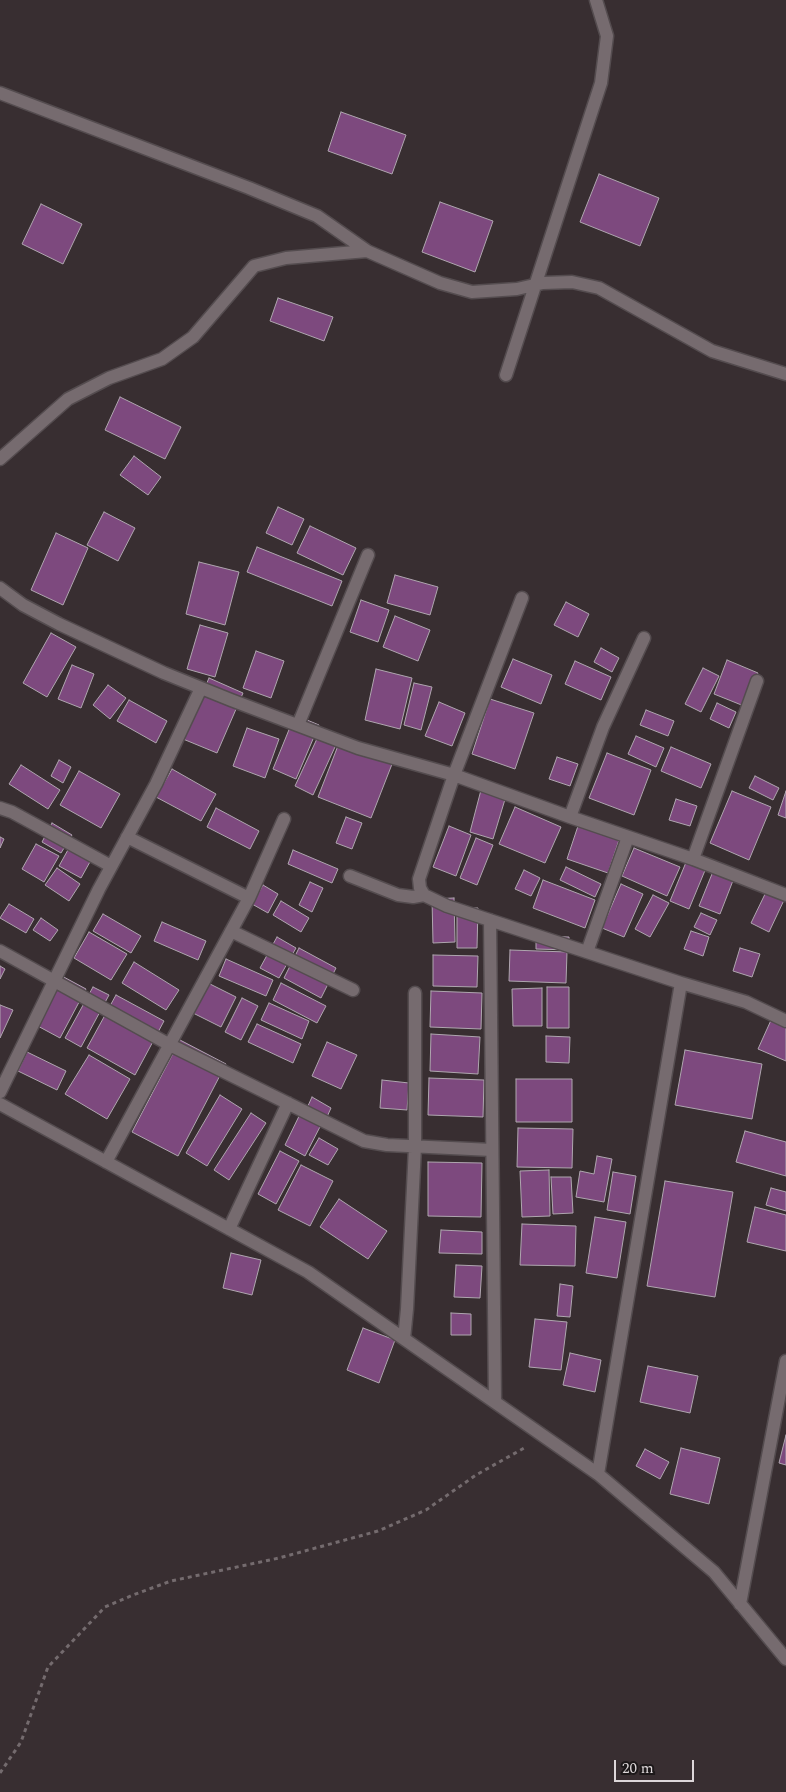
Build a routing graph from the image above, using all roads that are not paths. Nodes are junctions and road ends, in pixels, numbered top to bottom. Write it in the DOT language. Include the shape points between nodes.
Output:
graph roads {
  1 [pos="596,0"];
  2 [pos="0,92"];
  3 [pos="367,251"];
  4 [pos="535,285"];
  5 [pos="786,374"];
  6 [pos="506,375"];
  7 [pos="0,459"];
  8 [pos="368,556"];
  9 [pos="0,588"];
  10 [pos="522,598"];
  11 [pos="644,638"];
  12 [pos="757,681"];
  13 [pos="201,688"];
  14 [pos="298,725"];
  15 [pos="454,775"];
  16 [pos="0,808"];
  17 [pos="570,817"];
  18 [pos="284,819"];
  19 [pos="127,837"];
  20 [pos="628,837"];
  21 [pos="693,859"];
  22 [pos="111,866"];
  23 [pos="350,876"];
  24 [pos="424,895"];
  25 [pos="786,895"];
  26 [pos="249,898"];
  27 [pos="490,920"];
  28 [pos="231,931"];
  29 [pos="0,951"];
  30 [pos="587,952"];
  31 [pos="54,980"];
  32 [pos="681,983"];
  33 [pos="353,990"];
  34 [pos="415,993"];
  35 [pos="786,1020"];
  36 [pos="170,1045"];
  37 [pos="0,1092"];
  38 [pos="0,1104"];
  39 [pos="288,1104"];
  40 [pos="415,1147"];
  41 [pos="492,1150"];
  42 [pos="106,1162"];
  43 [pos="229,1229"];
  44 [pos="404,1339"];
  45 [pos="786,1361"];
  46 [pos="494,1402"];
  47 [pos="598,1474"];
  48 [pos="740,1604"];
  49 [pos="786,1659"];
  1 -- 4 [label="street" via="607,36 601,84"];
  2 -- 3 [label="street" via="317,216"];
  3 -- 4 [label="street" via="440,283 472,292"];
  3 -- 7 [label="street" via="286,258 254,266 193,337 162,359 109,378 68,399"];
  4 -- 5 [label="street" via="572,282 599,288 712,351"];
  4 -- 6 [label="street"];
  8 -- 14 [label="street"];
  9 -- 13 [label="street" via="23,605 114,651"];
  10 -- 15 [label="street"];
  11 -- 17 [label="street" via="603,727"];
  12 -- 21 [label="street"];
  13 -- 14 [label="street"];
  13 -- 19 [label="street"];
  14 -- 15 [label="street" via="358,748"];
  15 -- 17 [label="street"];
  15 -- 24 [label="street" via="419,879"];
  16 -- 22 [label="street"];
  17 -- 20 [label="street"];
  18 -- 26 [label="street"];
  19 -- 22 [label="street"];
  19 -- 26 [label="street"];
  20 -- 21 [label="street"];
  20 -- 30 [label="street"];
  21 -- 25 [label="street"];
  22 -- 31 [label="street"];
  23 -- 24 [label="street" via="398,895"];
  24 -- 27 [label="street"];
  26 -- 28 [label="street"];
  27 -- 30 [label="street"];
  27 -- 41 [label="street"];
  28 -- 33 [label="street"];
  28 -- 36 [label="street"];
  29 -- 31 [label="street"];
  30 -- 32 [label="street"];
  31 -- 36 [label="street"];
  31 -- 37 [label="street"];
  32 -- 35 [label="street" via="746,1002"];
  32 -- 47 [label="street"];
  34 -- 40 [label="street"];
  36 -- 39 [label="street"];
  36 -- 42 [label="street"];
  38 -- 42 [label="street"];
  39 -- 40 [label="street" via="364,1140"];
  39 -- 43 [label="street"];
  40 -- 41 [label="street"];
  40 -- 44 [label="street"];
  41 -- 46 [label="street"];
  42 -- 43 [label="street"];
  43 -- 44 [label="street" via="308,1272"];
  44 -- 46 [label="street"];
  45 -- 48 [label="street"];
  46 -- 47 [label="street"];
  47 -- 48 [label="street" via="714,1572"];
  48 -- 49 [label="street"];
}
